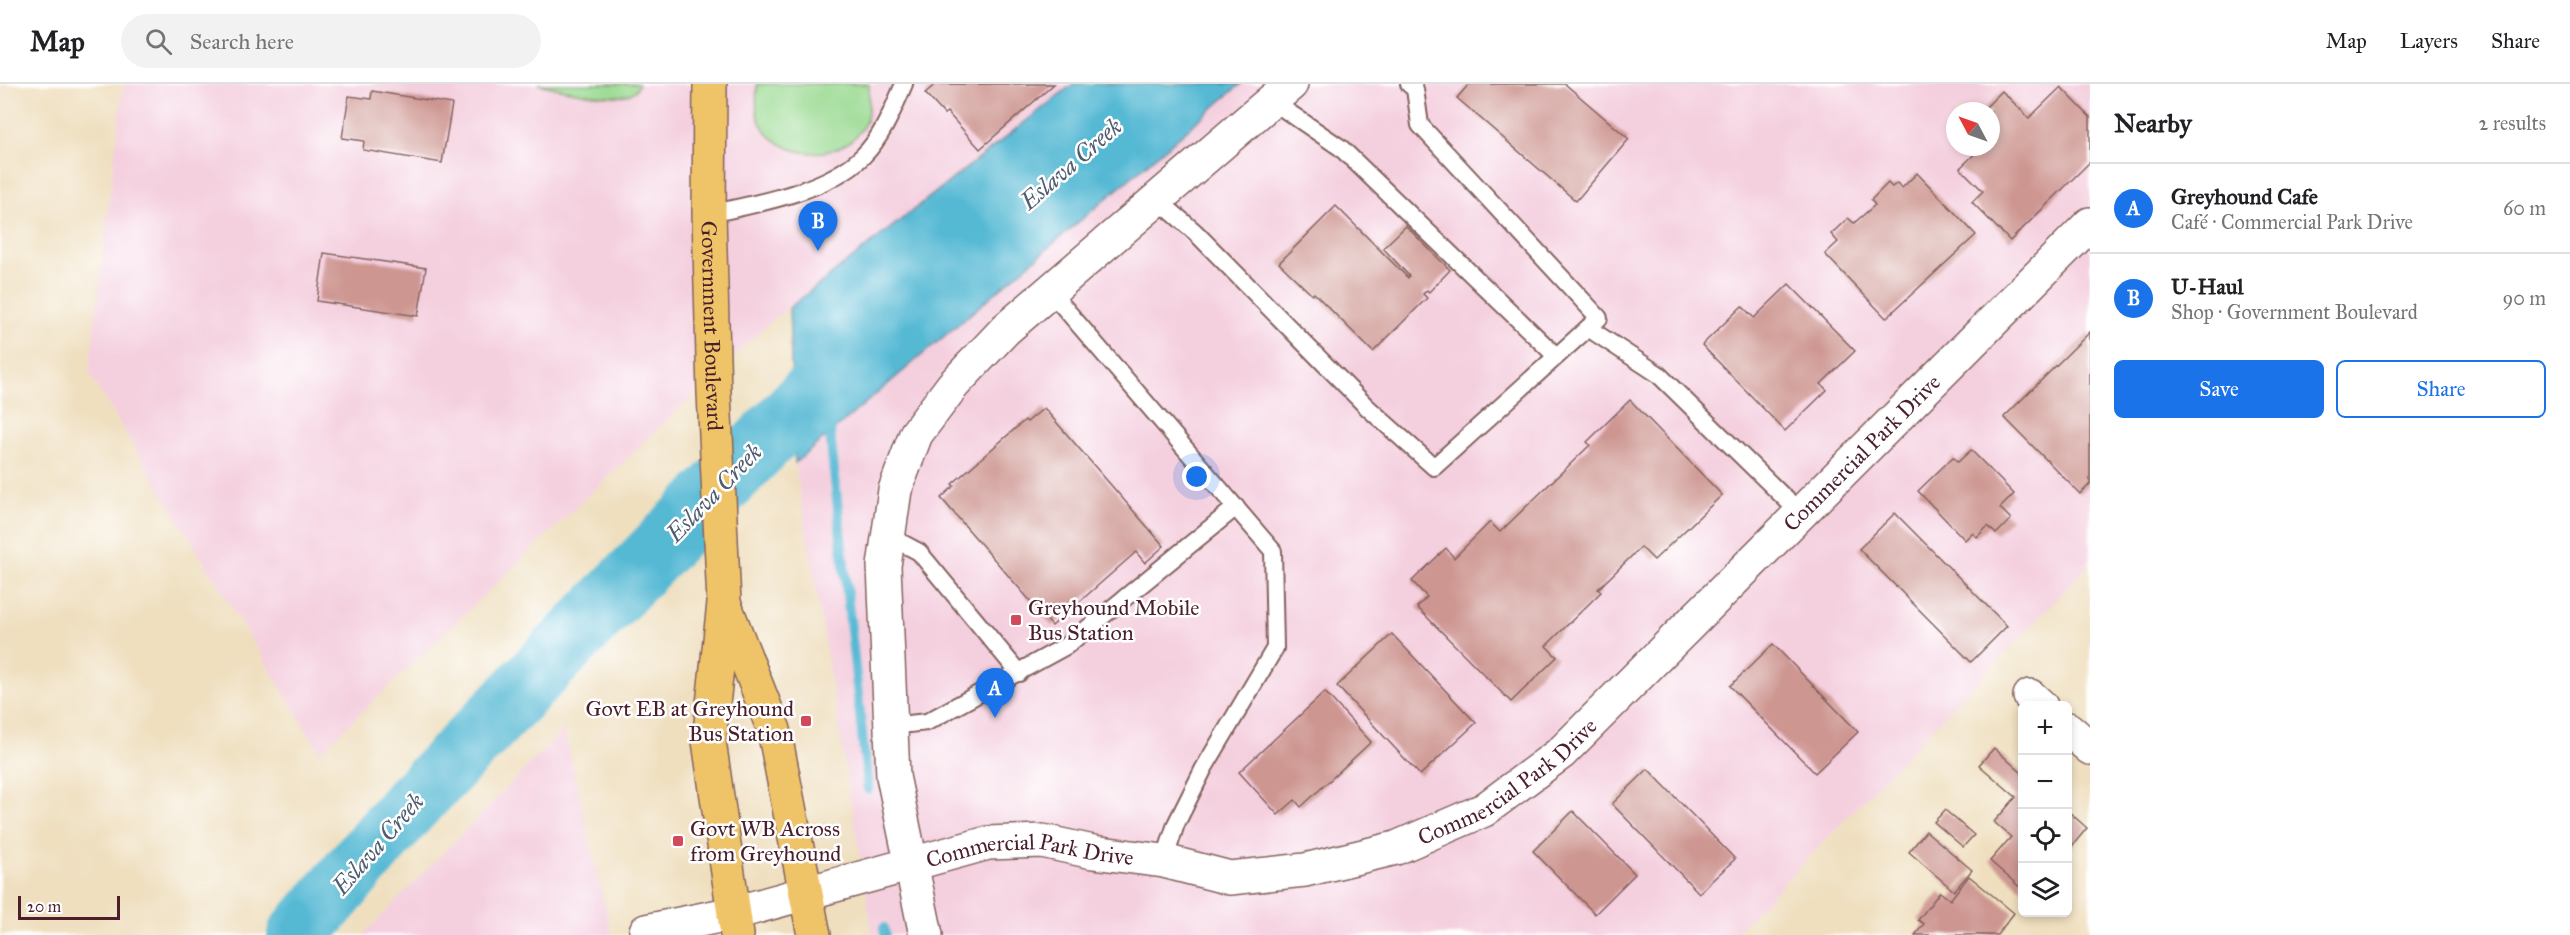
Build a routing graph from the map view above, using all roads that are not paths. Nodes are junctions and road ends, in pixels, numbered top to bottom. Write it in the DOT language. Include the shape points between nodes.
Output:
graph roads {
  1 [pos="710,84"];
  2 [pos="904,84"];
  3 [pos="1409,84"];
  4 [pos="1282,92"];
  5 [pos="1157,199"];
  6 [pos="709,214"];
  7 [pos="2090,224"];
  8 [pos="1050,291"];
  9 [pos="1588,328"];
  10 [pos="1556,356"];
  11 [pos="1236,507"];
  12 [pos="1799,512"];
  13 [pos="889,536"];
  14 [pos="724,603"];
  15 [pos="1019,673"];
  16 [pos="891,726"];
  17 [pos="2072,733"];
  18 [pos="2090,748"];
  19 [pos="1164,861"];
  20 [pos="911,864"];
  21 [pos="806,893"];
  22 [pos="736,924"];
  23 [pos="647,935"];
  24 [pos="814,935"];
  25 [pos="926,935"];
  1 -- 6 [label="main road, Government Boulevard"];
  2 -- 6 [label="lane" via="884,129 863,156 842,172 783,198"];
  3 -- 9 [label="lane" via="1414,89 1420,125 1599,318"];
  4 -- 5 [label="street"];
  4 -- 10 [label="lane"];
  5 -- 8 [label="street"];
  5 -- 10 [label="lane" via="1434,467"];
  6 -- 14 [label="main road, Government Boulevard"];
  7 -- 12 [label="street, Commercial Park Drive"];
  8 -- 11 [label="lane"];
  8 -- 13 [label="street" via="975,361 916,434 895,490"];
  9 -- 10 [label="lane"];
  9 -- 12 [label="lane" via="1658,374"];
  11 -- 15 [label="lane" via="1066,646"];
  11 -- 19 [label="lane" via="1274,551 1275,648 1204,768 1176,824"];
  12 -- 19 [label="street, Commercial Park Drive" via="1561,753 1484,810 1396,848 1305,870 1230,878"];
  13 -- 15 [label="lane" via="919,552"];
  13 -- 16 [label="street" via="884,566"];
  14 -- 21 [label="main road, Government Boulevard" via="774,730"];
  14 -- 22 [label="main road, Government Boulevard" via="709,741"];
  15 -- 16 [label="lane" via="927,722"];
  16 -- 20 [label="street" via="893,776"];
  17 -- 18 [label="street"];
  19 -- 20 [label="street, Commercial Park Drive" via="1042,842 988,843"];
  20 -- 21 [label="street, Commercial Park Drive"];
  20 -- 25 [label="street"];
  21 -- 22 [label="street, Commercial Park Drive"];
  21 -- 24 [label="main road, Government Boulevard"];
  22 -- 23 [label="street, Commercial Park Drive" via="646,931"];
}
